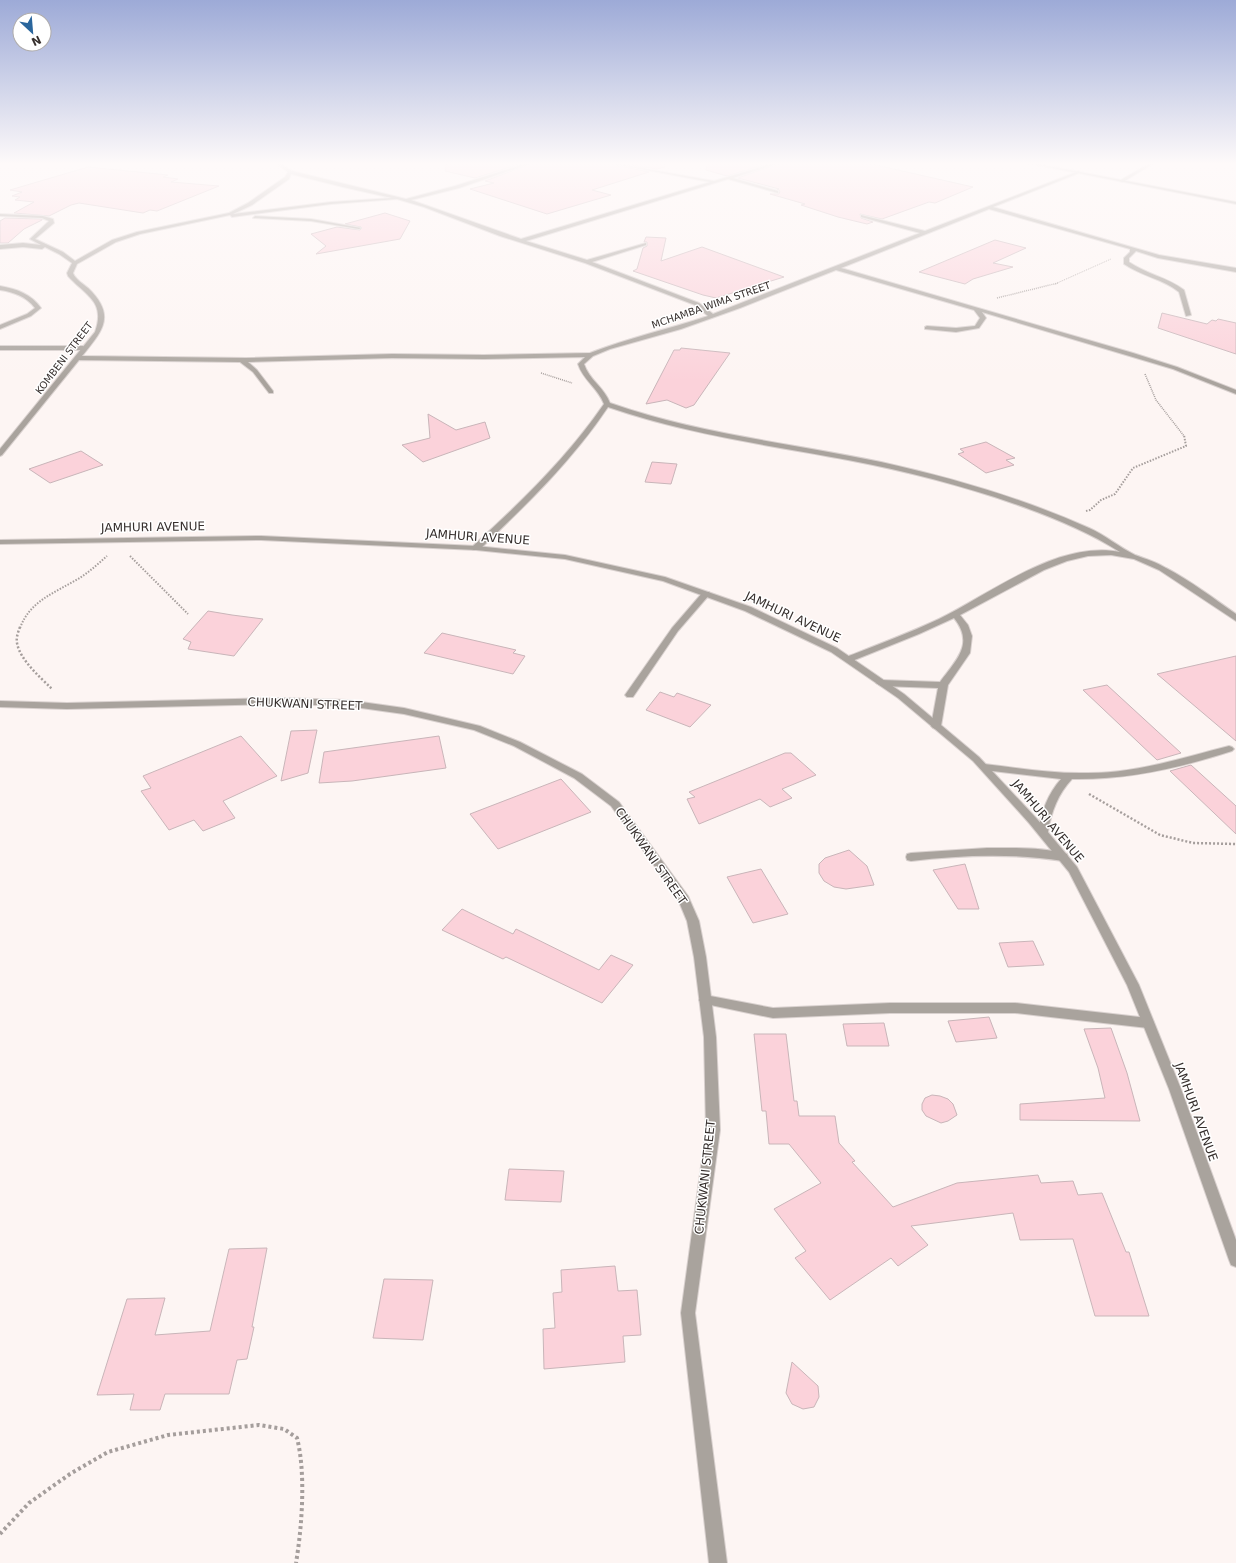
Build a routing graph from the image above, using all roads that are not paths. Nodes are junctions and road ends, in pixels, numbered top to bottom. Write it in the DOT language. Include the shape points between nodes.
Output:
graph roads {
  1 [pos="36,236"];
  2 [pos="127,236"];
  3 [pos="506,236"];
  4 [pos="537,236"];
  5 [pos="913,236"];
  6 [pos="1090,236"];
  7 [pos="520,241"];
  8 [pos="644,244"];
  9 [pos="0,247"];
  10 [pos="1133,248"];
  11 [pos="54,249"];
  12 [pos="587,262"];
  13 [pos="75,264"];
  14 [pos="836,268"];
  15 [pos="1236,270"];
  16 [pos="0,288"];
  17 [pos="977,310"];
  18 [pos="1188,315"];
  19 [pos="712,316"];
  20 [pos="0,326"];
  21 [pos="927,328"];
  22 [pos="0,348"];
  23 [pos="83,348"];
  24 [pos="591,355"];
  25 [pos="76,358"];
  26 [pos="242,360"];
  27 [pos="270,392"];
  28 [pos="1236,392"];
  29 [pos="607,404"];
  30 [pos="0,454"];
  31 [pos="0,542"];
  32 [pos="476,548"];
  33 [pos="1134,557"];
  34 [pos="706,594"];
  35 [pos="955,614"];
  36 [pos="1236,618"];
  37 [pos="849,659"];
  38 [pos="881,683"];
  39 [pos="943,685"];
  40 [pos="630,695"];
  41 [pos="0,704"];
  42 [pos="936,726"];
  43 [pos="1229,749"];
  44 [pos="984,767"];
  45 [pos="1067,778"];
  46 [pos="1042,832"];
  47 [pos="911,857"];
  48 [pos="1062,857"];
  49 [pos="705,1000"];
  50 [pos="1148,1023"];
  51 [pos="1236,1260"];
  52 [pos="718,1563"];
  1 -- 11 [label="street" via="32,239"];
  2 -- 13 [label="street" via="102,247"];
  3 -- 7 [label="street"];
  4 -- 7 [label="street"];
  5 -- 14 [label="street, MCHAMBA WIMA STREET"];
  6 -- 10 [label="street"];
  7 -- 12 [label="street"];
  8 -- 12 [label="street"];
  9 -- 11 [label="street" via="23,245"];
  10 -- 15 [label="street" via="1173,260"];
  10 -- 18 [label="street" via="1127,264 1169,281 1182,291"];
  11 -- 13 [label="street"];
  12 -- 19 [label="street" via="697,304"];
  13 -- 23 [label="street, KOMBENI STREET" via="71,276 96,300 102,320 98,332"];
  14 -- 17 [label="street"];
  14 -- 19 [label="street, MCHAMBA WIMA STREET"];
  16 -- 20 [label="street" via="28,297 38,308 29,315"];
  17 -- 21 [label="street" via="983,318 978,327 956,330"];
  17 -- 28 [label="street" via="1175,368"];
  19 -- 24 [label="street, MCHAMBA WIMA STREET"];
  22 -- 23 [label="street"];
  23 -- 25 [label="street, KOMBENI STREET"];
  24 -- 26 [label="street"];
  24 -- 29 [label="street" via="581,364 583,373 605,394"];
  25 -- 26 [label="street"];
  25 -- 30 [label="street, KOMBENI STREET"];
  26 -- 27 [label="street" via="255,371"];
  29 -- 32 [label="street" via="583,440 559,468"];
  29 -- 33 [label="street" via="651,420 690,429 843,456 969,487 1088,530"];
  31 -- 32 [label="street, JAMHURI AVENUE" via="118,543 261,538"];
  32 -- 34 [label="street, JAMHURI AVENUE" via="565,557 665,579"];
  33 -- 35 [label="street" via="1086,555 1046,565"];
  33 -- 36 [label="street" via="1177,578"];
  34 -- 37 [label="street, JAMHURI AVENUE" via="748,609"];
  34 -- 40 [label="street" via="660,649"];
  35 -- 37 [label="street"];
  35 -- 39 [label="street" via="964,625 968,636 966,653"];
  37 -- 38 [label="street, JAMHURI AVENUE"];
  38 -- 39 [label="street"];
  38 -- 42 [label="street, JAMHURI AVENUE"];
  39 -- 42 [label="street"];
  41 -- 49 [label="street, CHUKWANI STREET" via="67,706 198,702 347,703 441,719 477,728 518,744 578,776 615,804 682,896 693,921"];
  42 -- 44 [label="street, JAMHURI AVENUE"];
  43 -- 45 [label="street" via="1170,766"];
  44 -- 45 [label="street"];
  44 -- 46 [label="street, JAMHURI AVENUE"];
  45 -- 46 [label="street" via="1050,805"];
  46 -- 48 [label="street, JAMHURI AVENUE"];
  47 -- 48 [label="street" via="964,852 1038,852"];
  48 -- 50 [label="street, JAMHURI AVENUE" via="1074,870 1133,985"];
  49 -- 50 [label="street" via="773,1013 890,1008 1015,1008"];
  49 -- 52 [label="street, CHUKWANI STREET" via="710,1037 713,1130 688,1313"];
  50 -- 51 [label="street, JAMHURI AVENUE" via="1175,1089"];
}
